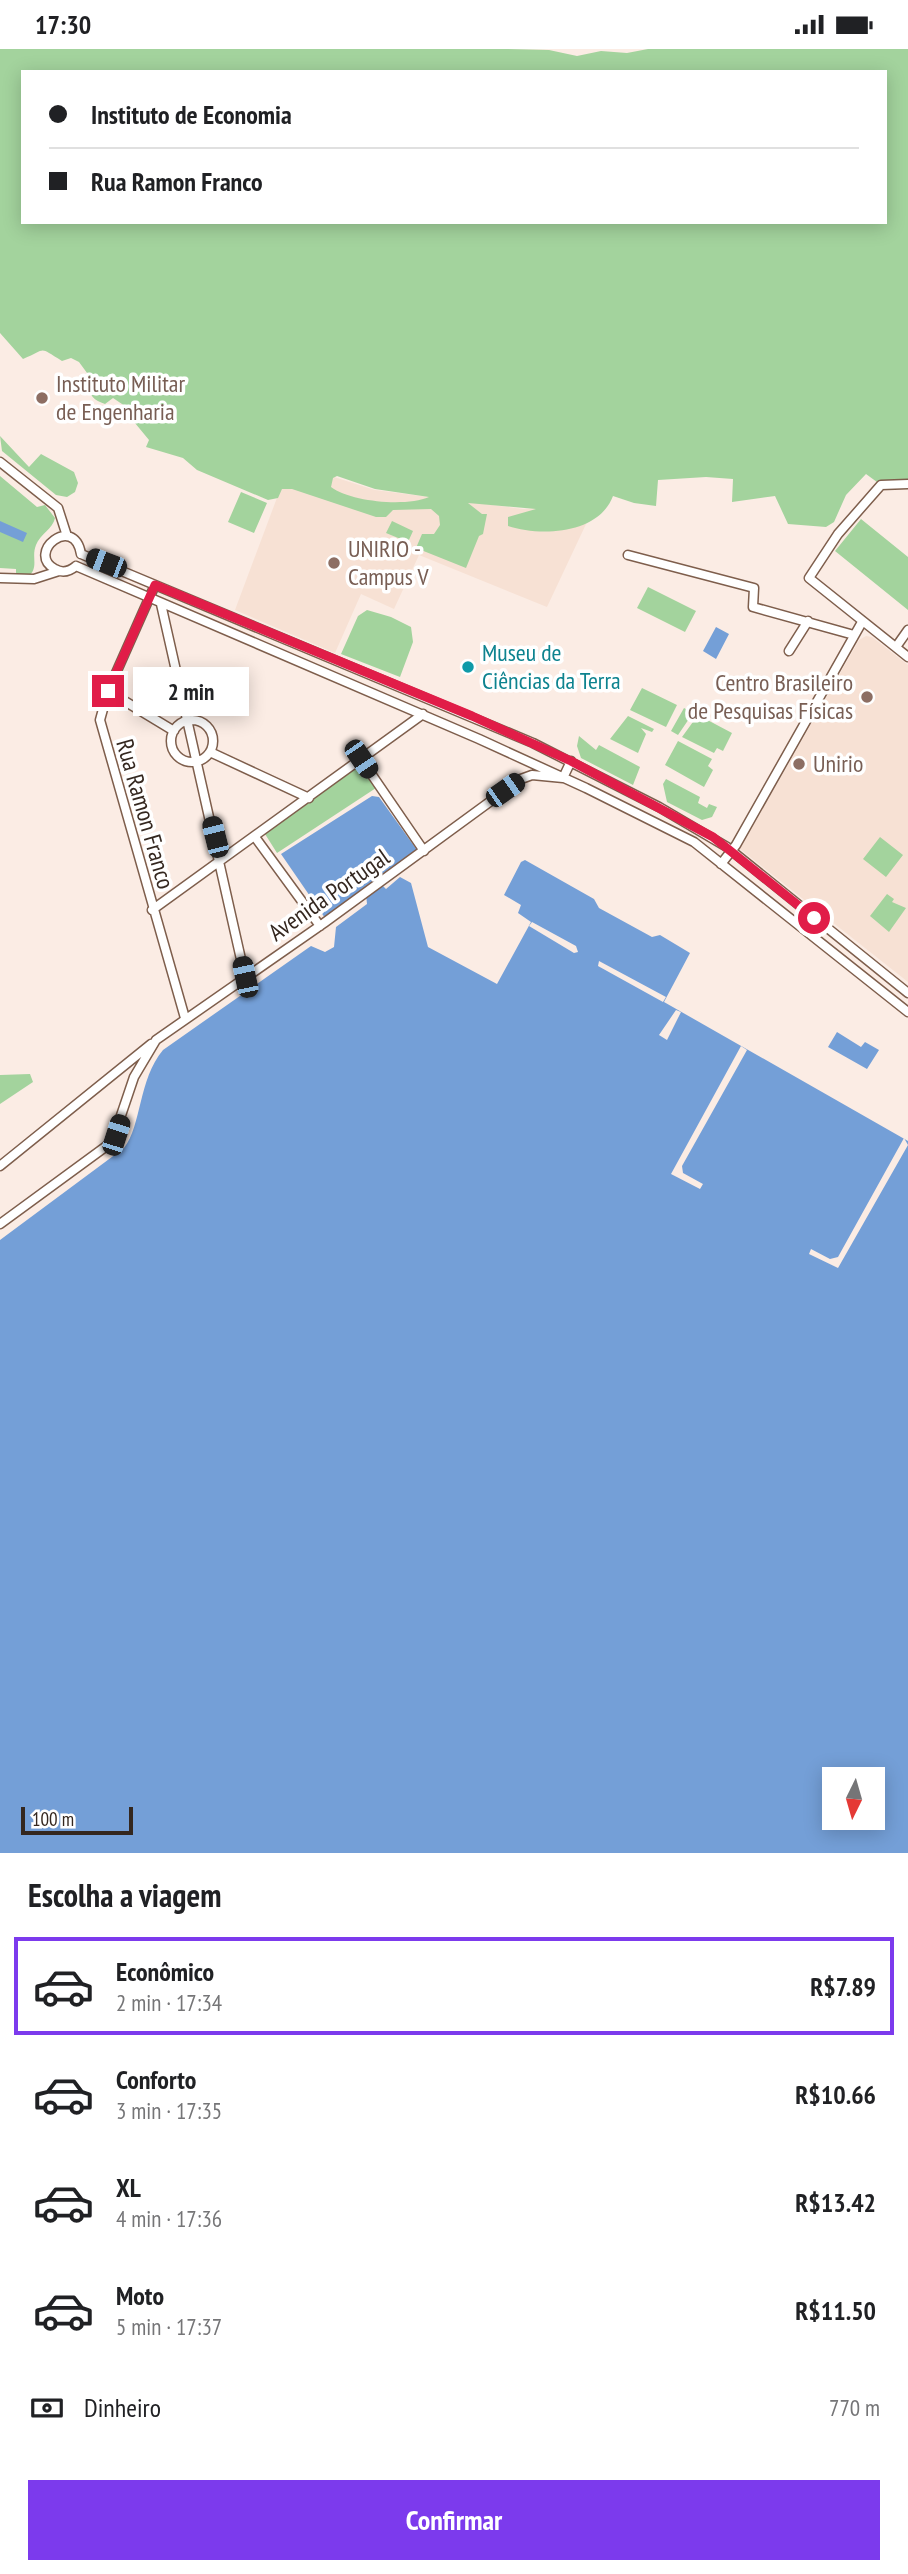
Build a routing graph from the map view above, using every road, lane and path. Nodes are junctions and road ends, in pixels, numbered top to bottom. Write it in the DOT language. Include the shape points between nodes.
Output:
graph roads {
  1 [pos="0,462"];
  2 [pos="908,484"];
  3 [pos="66,536"];
  4 [pos="81,554"];
  5 [pos="628,555"];
  6 [pos="76,566"];
  7 [pos="59,571"];
  8 [pos="0,577"];
  9 [pos="155,585"];
  10 [pos="149,599"];
  11 [pos="161,604"];
  12 [pos="808,621"];
  13 [pos="244,622"];
  14 [pos="862,622"];
  15 [pos="908,630"];
  16 [pos="854,635"];
  17 [pos="238,636"];
  18 [pos="896,647"];
  19 [pos="789,651"];
  20 [pos="908,657"];
  21 [pos="108,691"];
  22 [pos="423,714"];
  23 [pos="188,720"];
  24 [pos="174,731"];
  25 [pos="542,747"];
  26 [pos="211,752"];
  27 [pos="361,759"];
  28 [pos="197,761"];
  29 [pos="571,761"];
  30 [pos="533,764"];
  31 [pos="563,778"];
  32 [pos="309,798"];
  33 [pos="255,837"];
  34 [pos="732,851"];
  35 [pos="422,853"];
  36 [pos="222,862"];
  37 [pos="721,864"];
  38 [pos="152,910"];
  39 [pos="322,925"];
  40 [pos="879,969"];
  41 [pos="245,977"];
  42 [pos="869,983"];
  43 [pos="908,993"];
  44 [pos="908,1012"];
  45 [pos="185,1017"];
  46 [pos="156,1040"];
  47 [pos="124,1064"];
  48 [pos="134,1077"];
  49 [pos="0,1167"];
  50 [pos="0,1224"];
  1 -- 3 [label="street" via="58,508"];
  2 -- 14 [label="street" via="881,485 838,534 809,578"];
  3 -- 4 [label="street" via="77,542"];
  3 -- 7 [label="street" via="55,538 47,547 49,564"];
  4 -- 6 [label="street"];
  4 -- 9 [label="street"];
  5 -- 12 [label="street" via="755,589 753,607"];
  6 -- 7 [label="street"];
  6 -- 10 [label="street"];
  7 -- 8 [label="street" via="34,579"];
  9 -- 10 [label="street, Rua Ramon Franco"];
  9 -- 13 [label="street"];
  10 -- 11 [label="street"];
  10 -- 21 [label="street, Rua Ramon Franco"];
  11 -- 17 [label="street"];
  11 -- 23 [label="street"];
  12 -- 16 [label="street"];
  12 -- 19 [label="street"];
  13 -- 17 [label="street"];
  13 -- 25 [label="street"];
  14 -- 16 [label="street"];
  14 -- 18 [label="street"];
  15 -- 18 [label="street"];
  16 -- 34 [label="street"];
  17 -- 22 [label="street"];
  18 -- 20 [label="street"];
  21 -- 24 [label="street"];
  21 -- 38 [label="street, Rua Ramon Franco" via="101,731"];
  22 -- 27 [label="street"];
  22 -- 30 [label="street"];
  23 -- 24 [label="street"];
  23 -- 26 [label="street" via="208,726 214,738"];
  23 -- 28 [label="street"];
  24 -- 28 [label="street" via="171,742 176,753 185,761"];
  25 -- 29 [label="street"];
  25 -- 30 [label="street"];
  26 -- 28 [label="street"];
  26 -- 32 [label="street"];
  27 -- 32 [label="street"];
  27 -- 35 [label="street"];
  28 -- 36 [label="street"];
  29 -- 31 [label="street"];
  29 -- 34 [label="street" via="707,833"];
  30 -- 31 [label="street"];
  31 -- 35 [label="street, Avenida Portugal" via="532,775 521,779"];
  31 -- 37 [label="street" via="694,842"];
  32 -- 33 [label="street"];
  33 -- 36 [label="street"];
  33 -- 39 [label="street"];
  34 -- 37 [label="street"];
  34 -- 40 [label="street"];
  35 -- 39 [label="street, Avenida Portugal"];
  36 -- 38 [label="street"];
  36 -- 41 [label="street"];
  37 -- 42 [label="street"];
  38 -- 45 [label="street, Rua Ramon Franco"];
  39 -- 41 [label="street, Avenida Portugal"];
  40 -- 42 [label="street"];
  40 -- 43 [label="street"];
  41 -- 45 [label="street, Avenida Portugal"];
  42 -- 44 [label="street"];
  45 -- 46 [label="street, Avenida Portugal"];
  46 -- 47 [label="street"];
  46 -- 48 [label="street, Avenida Portugal"];
  47 -- 48 [label="street"];
  47 -- 49 [label="street"];
  48 -- 50 [label="street, Avenida Portugal" via="112,1142"];
}
